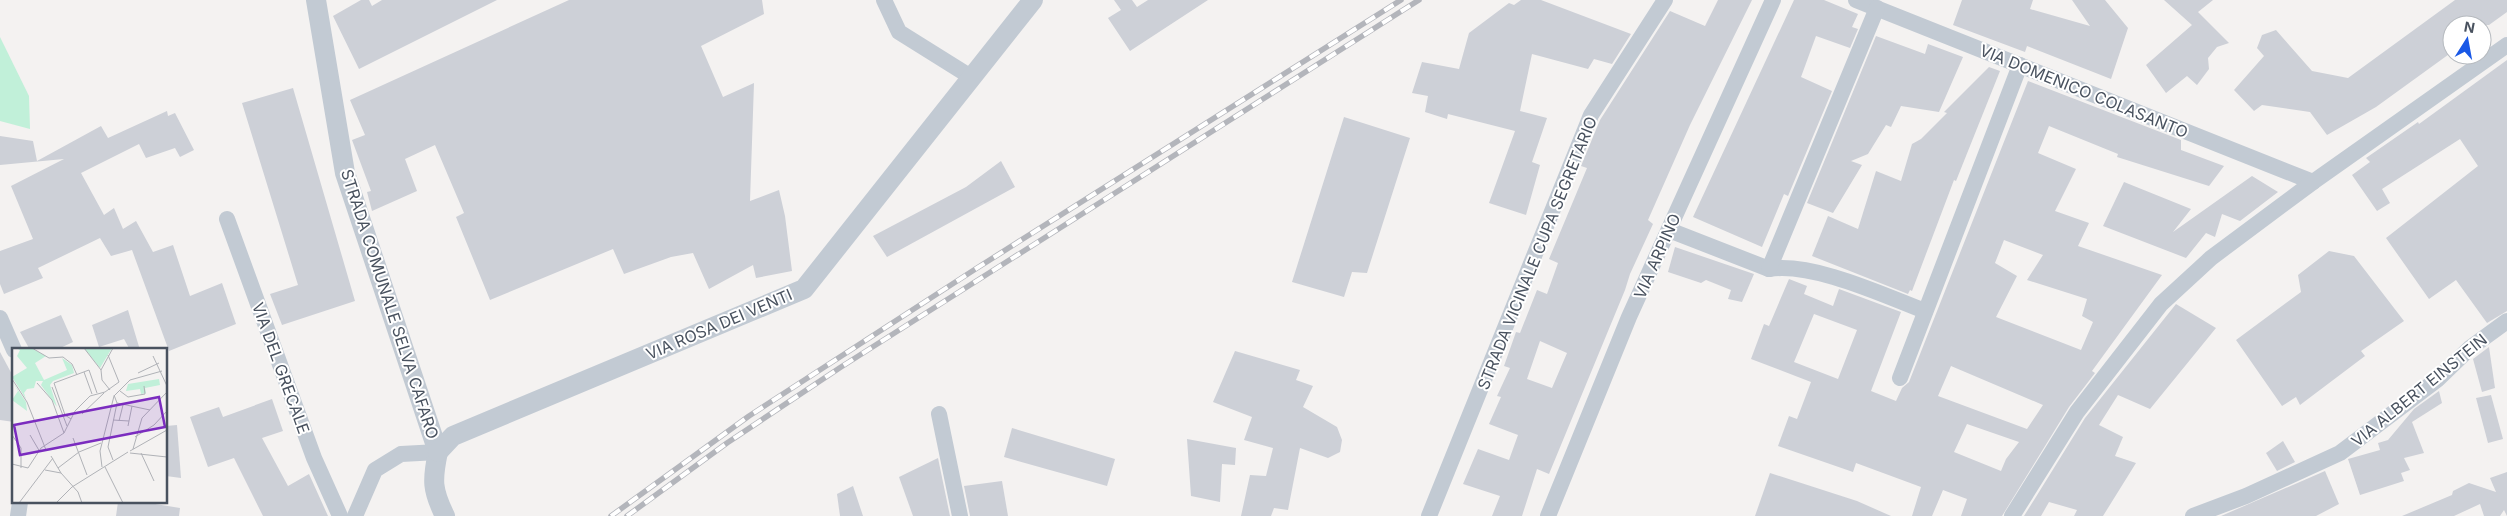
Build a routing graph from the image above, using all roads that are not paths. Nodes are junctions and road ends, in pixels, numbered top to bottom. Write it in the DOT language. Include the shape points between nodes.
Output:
graph roads {
  1 [pos="316,0"];
  2 [pos="884,0"];
  3 [pos="1033,0"];
  4 [pos="1665,0"];
  5 [pos="1773,0"];
  6 [pos="1856,0"];
  7 [pos="1877,8"];
  8 [pos="2507,45"];
  9 [pos="2020,66"];
  10 [pos="971,77"];
  11 [pos="2313,182"];
  12 [pos="227,219"];
  13 [pos="1669,230"];
  14 [pos="1769,269"];
  15 [pos="1925,311"];
  16 [pos="0,318"];
  17 [pos="2507,321"];
  18 [pos="13,348"];
  19 [pos="1900,378"];
  20 [pos="939,414"];
  21 [pos="438,452"];
  22 [pos="340,516"];
  23 [pos="355,516"];
  24 [pos="445,516"];
  25 [pos="960,516"];
  26 [pos="1429,516"];
  27 [pos="1548,516"];
  28 [pos="2012,516"];
  29 [pos="2193,516"];
  1 -- 21 [label="street, STRADA COMUNALE SELVA CAFARO" via="345,173"];
  2 -- 10 [label="street" via="899,32"];
  3 -- 10 [label="street, VIA ROSA DEI VENTI"];
  4 -- 26 [label="street, STRADA VICINALE CUPA SEGRETARIO" via="1591,115"];
  5 -- 13 [label="street, VIA ARPINO"];
  6 -- 7 [label="street, VIA DOMENICO COLASANTO"];
  7 -- 9 [label="street, VIA DOMENICO COLASANTO"];
  7 -- 14 [label="street"];
  8 -- 11 [label="street"];
  9 -- 11 [label="street, VIA DOMENICO COLASANTO"];
  9 -- 15 [label="street"];
  10 -- 21 [label="street, VIA ROSA DEI VENTI" via="804,289 453,436"];
  11 -- 28 [label="street" via="2211,258 2161,304 2077,412"];
  12 -- 22 [label="street, VIA DEL GRECALE" via="314,458"];
  13 -- 14 [label="street"];
  13 -- 27 [label="street, VIA ARPINO" via="1629,317"];
  14 -- 15 [label="street" via="1786,266 1851,283"];
  15 -- 19 [label="street"];
  16 -- 18 [label="street"];
  17 -- 29 [label="street, VIA ALBERT EINSTEIN" via="2340,453"];
  20 -- 25 [label="street"];
  21 -- 23 [label="street" via="402,454 375,470"];
  21 -- 24 [label="street, STRADA COMUNALE SELVA CAFARO" via="432,476 435,496"];
}
